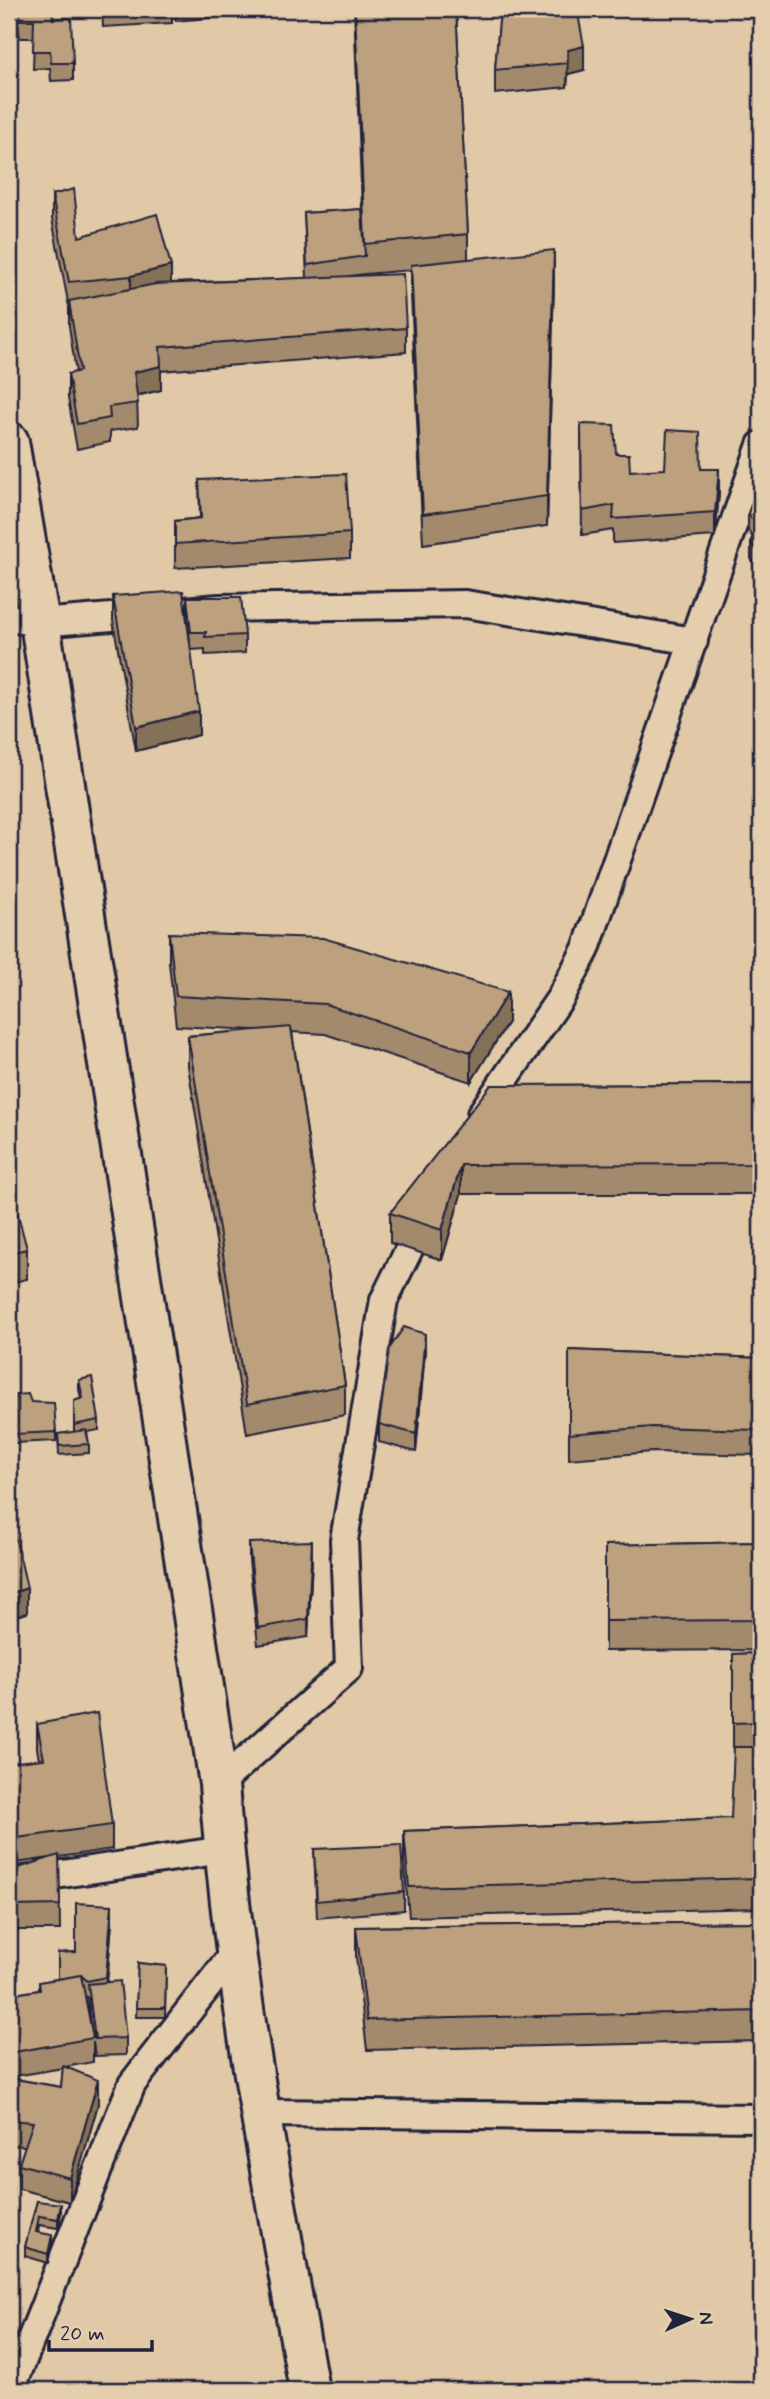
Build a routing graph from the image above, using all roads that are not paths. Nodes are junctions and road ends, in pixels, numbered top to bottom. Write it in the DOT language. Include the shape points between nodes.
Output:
graph roads {
  1 [pos="9,442"];
  2 [pos="761,445"];
  3 [pos="24,621"];
  4 [pos="694,641"];
  5 [pos="471,1129"];
  6 [pos="433,1202"];
  7 [pos="219,1784"];
  8 [pos="223,1850"];
  9 [pos="9,1882"];
  10 [pos="237,1949"];
  11 [pos="261,2113"];
  12 [pos="761,2118"];
  13 [pos="10,2390"];
  14 [pos="309,2390"];
  1 -- 3 [label="main road"];
  2 -- 4 [label="street"];
  3 -- 4 [label="street" via="219,608 465,604"];
  3 -- 7 [label="main road"];
  4 -- 5 [label="street" via="586,949 561,997"];
  6 -- 7 [label="street" via="384,1300 344,1540 349,1668"];
  7 -- 8 [label="main road"];
  8 -- 9 [label="street"];
  8 -- 10 [label="main road"];
  10 -- 11 [label="main road"];
  10 -- 13 [label="street" via="132,2084"];
  11 -- 12 [label="street"];
  11 -- 14 [label="main road"];
}
